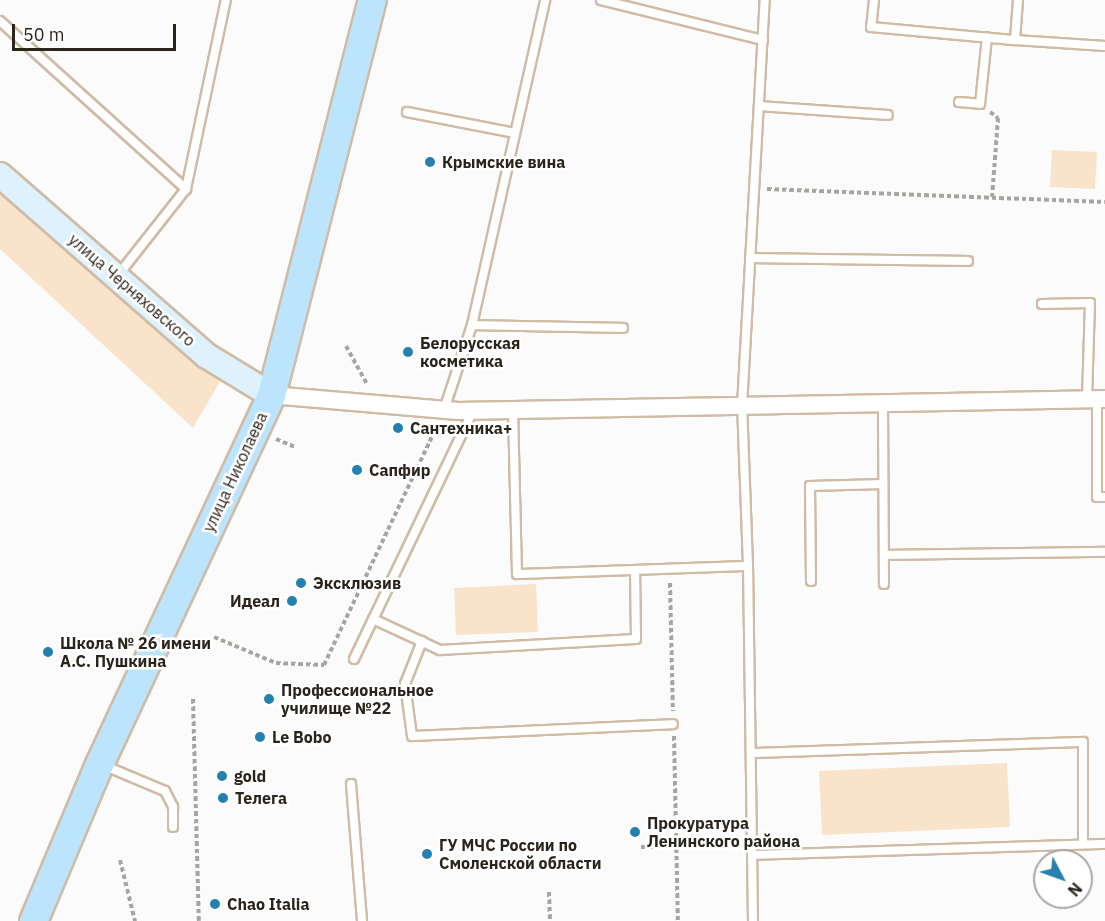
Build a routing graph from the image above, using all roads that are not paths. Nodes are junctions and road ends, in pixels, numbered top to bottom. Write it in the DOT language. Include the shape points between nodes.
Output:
graph roads {
  1 [pos="226,0"];
  2 [pos="370,0"];
  3 [pos="545,0"];
  4 [pos="601,0"];
  5 [pos="765,0"];
  6 [pos="874,0"];
  7 [pos="1018,0"];
  8 [pos="0,21"];
  9 [pos="987,37"];
  10 [pos="763,40"];
  11 [pos="1015,40"];
  12 [pos="1105,46"];
  13 [pos="959,102"];
  14 [pos="759,106"];
  15 [pos="407,112"];
  16 [pos="888,115"];
  17 [pos="515,133"];
  18 [pos="0,175"];
  19 [pos="186,189"];
  20 [pos="750,258"];
  21 [pos="968,261"];
  22 [pos="117,277"];
  23 [pos="1042,304"];
  24 [pos="472,325"];
  25 [pos="622,328"];
  26 [pos="271,395"];
  27 [pos="1096,399"];
  28 [pos="883,403"];
  29 [pos="742,406"];
  30 [pos="444,410"];
  31 [pos="513,410"];
  32 [pos="473,411"];
  33 [pos="883,484"];
  34 [pos="1105,497"];
  35 [pos="1105,552"];
  36 [pos="884,555"];
  37 [pos="748,566"];
  38 [pos="635,572"];
  39 [pos="811,581"];
  40 [pos="884,584"];
  41 [pos="374,619"];
  42 [pos="422,641"];
  43 [pos="354,659"];
  44 [pos="673,724"];
  45 [pos="751,753"];
  46 [pos="99,764"];
  47 [pos="351,784"];
  48 [pos="173,827"];
  49 [pos="1083,844"];
  50 [pos="1105,844"];
  51 [pos="752,855"];
  52 [pos="33,921"];
  53 [pos="362,921"];
  54 [pos="753,921"];
  1 -- 19 [label="lane"];
  2 -- 26 [label="main road, улица Николаева"];
  3 -- 17 [label="lane"];
  4 -- 10 [label="lane"];
  5 -- 10 [label="lane"];
  6 -- 9 [label="lane" via="872,27"];
  7 -- 11 [label="lane"];
  8 -- 19 [label="lane"];
  9 -- 11 [label="lane"];
  9 -- 13 [label="lane" via="980,104"];
  10 -- 14 [label="lane"];
  11 -- 12 [label="lane"];
  14 -- 16 [label="lane"];
  14 -- 20 [label="lane"];
  15 -- 17 [label="lane"];
  17 -- 24 [label="lane"];
  18 -- 22 [label="street, улица Черняховского"];
  19 -- 22 [label="lane"];
  20 -- 21 [label="lane"];
  20 -- 29 [label="lane"];
  22 -- 26 [label="street, улица Черняховского" via="207,356"];
  23 -- 27 [label="lane" via="1090,303"];
  24 -- 25 [label="lane"];
  24 -- 30 [label="lane"];
  26 -- 30 [label="street"];
  26 -- 46 [label="main road, улица Николаева"];
  27 -- 28 [label="street"];
  27 -- 34 [label="lane" via="1096,497"];
  28 -- 29 [label="street"];
  28 -- 33 [label="lane"];
  29 -- 31 [label="street"];
  29 -- 37 [label="lane"];
  30 -- 32 [label="street"];
  31 -- 32 [label="street"];
  31 -- 38 [label="lane" via="517,574"];
  32 -- 41 [label="lane"];
  33 -- 36 [label="lane"];
  33 -- 39 [label="lane" via="810,486"];
  35 -- 36 [label="lane"];
  36 -- 40 [label="lane"];
  37 -- 38 [label="lane"];
  37 -- 45 [label="lane"];
  38 -- 42 [label="lane" via="636,639 440,650"];
  41 -- 42 [label="lane"];
  41 -- 43 [label="lane"];
  42 -- 44 [label="lane" via="405,684 412,736"];
  45 -- 49 [label="lane" via="1083,742"];
  45 -- 51 [label="lane"];
  46 -- 48 [label="lane" via="165,791 173,807"];
  46 -- 52 [label="main road, улица Николаева"];
  47 -- 53 [label="lane"];
  49 -- 50 [label="lane"];
  49 -- 51 [label="lane"];
  51 -- 54 [label="lane"];
}
